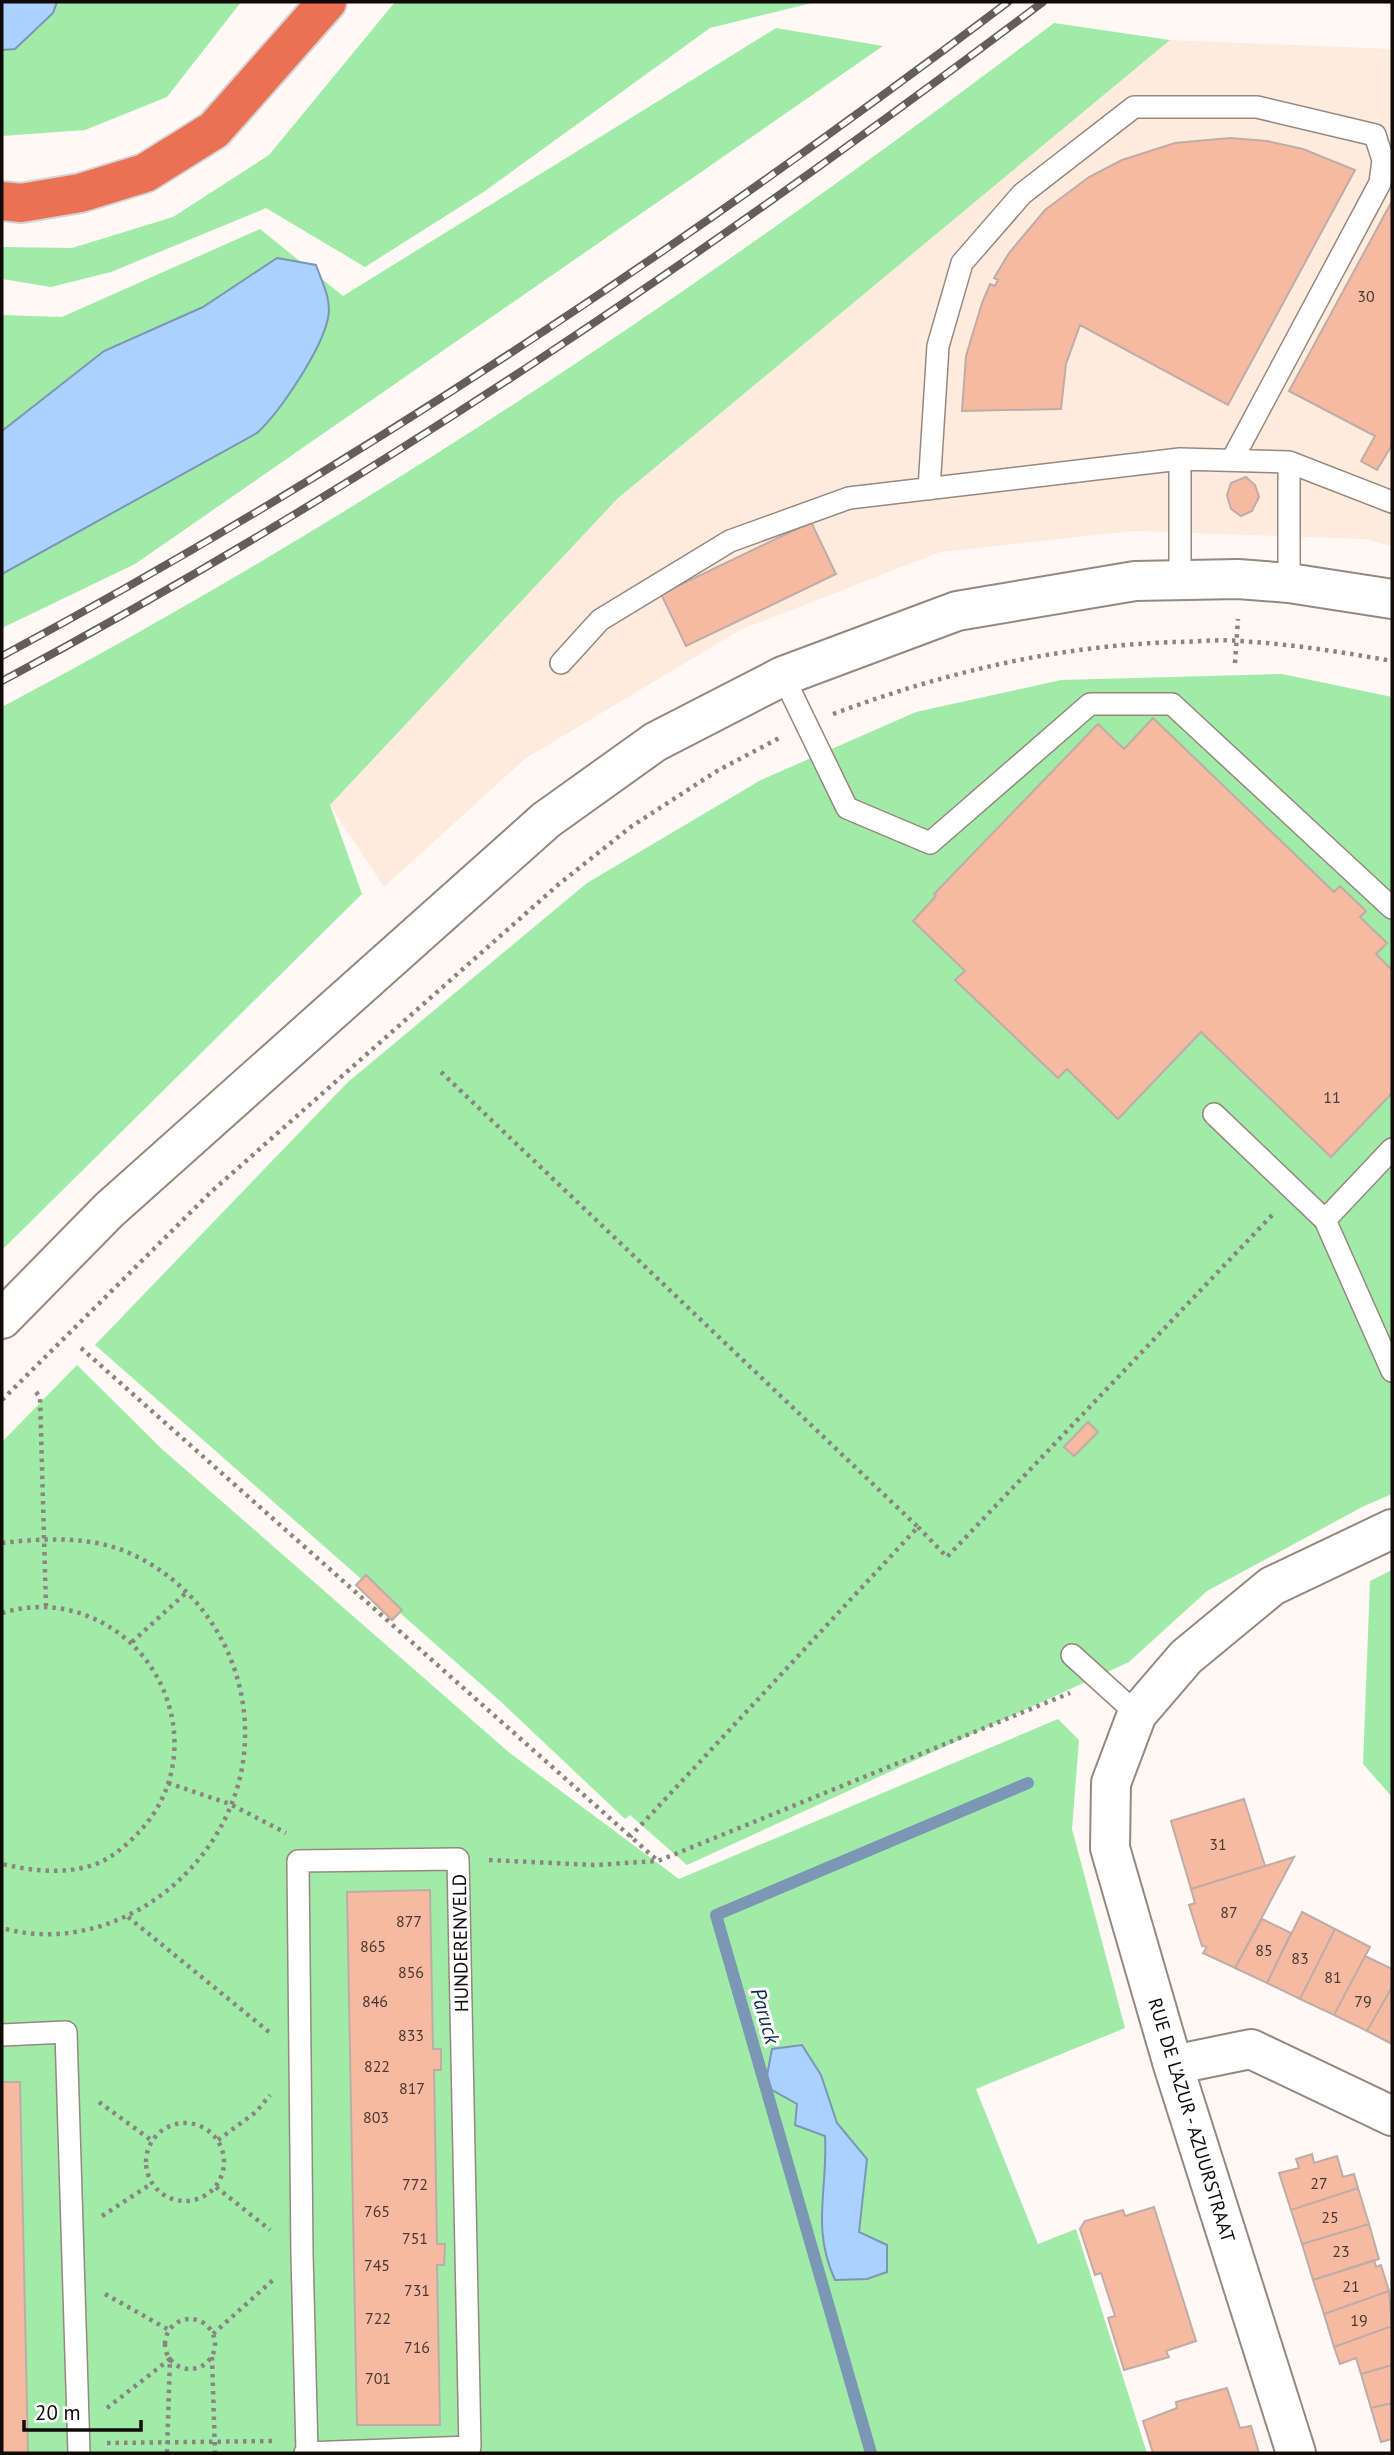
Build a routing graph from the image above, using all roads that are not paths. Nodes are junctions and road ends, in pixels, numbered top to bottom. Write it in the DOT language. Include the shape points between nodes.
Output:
graph roads {
  1 [pos="297,2"];
  2 [pos="327,2"];
  3 [pos="273,63"];
  4 [pos="2,201"];
  5 [pos="1180,459"];
  6 [pos="1232,460"];
  7 [pos="1289,462"];
  8 [pos="929,489"];
  9 [pos="1392,502"];
  10 [pos="1180,580"];
  11 [pos="1289,583"];
  12 [pos="1392,598"];
  13 [pos="561,663"];
  14 [pos="783,676"];
  15 [pos="1392,908"];
  16 [pos="1214,1114"];
  17 [pos="1392,1149"];
  18 [pos="1325,1220"];
  19 [pos="2,1319"];
  20 [pos="1392,1371"];
  21 [pos="1392,1529"];
  22 [pos="1072,1655"];
  23 [pos="1137,1714"];
  24 [pos="2,2035"];
  25 [pos="1173,2065"];
  26 [pos="1392,2116"];
  27 [pos="78,2442"];
  28 [pos="306,2453"];
  29 [pos="1296,2453"];
  1 -- 3 [label="highway"];
  2 -- 3 [label="highway"];
  3 -- 4 [label="highway" via="214,130 145,173 80,193 21,203"];
  5 -- 6 [label="lane"];
  5 -- 8 [label="lane"];
  5 -- 10 [label="lane"];
  6 -- 7 [label="lane"];
  6 -- 8 [label="lane" via="1380,183 1383,160 1375,135 1257,107 1134,107 1022,194 962,263 938,346"];
  7 -- 9 [label="lane"];
  7 -- 11 [label="lane"];
  8 -- 13 [label="lane" via="849,498 730,541 600,620"];
  10 -- 11 [label="street"];
  10 -- 14 [label="street" via="1135,581 957,611"];
  11 -- 12 [label="street"];
  14 -- 15 [label="lane" via="847,808 930,843 1090,704 1172,704"];
  14 -- 19 [label="street" via="655,742 546,820 109,1210"];
  16 -- 18 [label="lane"];
  17 -- 18 [label="lane"];
  18 -- 20 [label="lane"];
  21 -- 23 [label="street" via="1272,1586 1186,1657"];
  22 -- 23 [label="lane"];
  23 -- 25 [label="street, RUE DE L'AZUR - AZUURSTRAAT" via="1111,1783 1110,1848"];
  24 -- 27 [label="lane" via="66,2032"];
  25 -- 26 [label="street" via="1251,2049"];
  25 -- 29 [label="street, RUE DE L'AZUR - AZUURSTRAAT"];
  28 -- 28 [label="lane, HUNDERENVELD" via="470,2447 458,1859 298,1861"];
}
